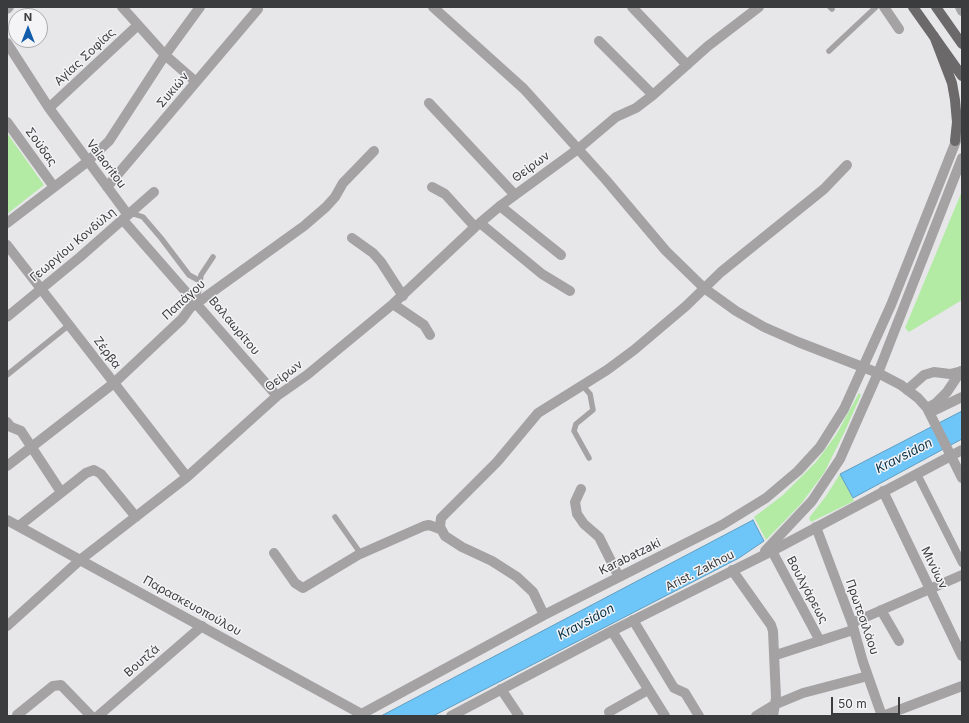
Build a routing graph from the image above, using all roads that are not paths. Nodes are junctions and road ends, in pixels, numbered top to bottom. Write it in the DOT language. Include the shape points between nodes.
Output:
graph roads {
  1 [pos="122,7"];
  2 [pos="200,7"];
  3 [pos="433,7"];
  4 [pos="632,7"];
  5 [pos="759,7"];
  6 [pos="876,7"];
  7 [pos="884,7"];
  8 [pos="913,7"];
  9 [pos="936,7"];
  10 [pos="960,7"];
  11 [pos="258,9"];
  12 [pos="962,11"];
  13 [pos="138,25"];
  14 [pos="899,29"];
  15 [pos="934,36"];
  16 [pos="959,37"];
  17 [pos="599,40"];
  18 [pos="7,43"];
  19 [pos="962,44"];
  20 [pos="828,51"];
  21 [pos="165,55"];
  22 [pos="687,65"];
  23 [pos="962,76"];
  24 [pos="196,82"];
  25 [pos="653,95"];
  26 [pos="429,103"];
  27 [pos="49,108"];
  28 [pos="7,122"];
  29 [pos="962,126"];
  30 [pos="955,141"];
  31 [pos="578,149"];
  32 [pos="374,151"];
  33 [pos="962,158"];
  34 [pos="88,162"];
  35 [pos="847,165"];
  36 [pos="54,187"];
  37 [pos="107,187"];
  38 [pos="432,187"];
  39 [pos="154,192"];
  40 [pos="515,195"];
  41 [pos="500,206"];
  42 [pos="126,218"];
  43 [pos="7,223"];
  44 [pos="477,225"];
  45 [pos="352,238"];
  46 [pos="7,245"];
  47 [pos="561,255"];
  48 [pos="213,257"];
  49 [pos="200,281"];
  50 [pos="704,288"];
  51 [pos="41,289"];
  52 [pos="570,291"];
  53 [pos="403,296"];
  54 [pos="197,303"];
  55 [pos="393,304"];
  56 [pos="7,317"];
  57 [pos="69,325"];
  58 [pos="430,335"];
  59 [pos="864,366"];
  60 [pos="962,371"];
  61 [pos="878,373"];
  62 [pos="7,375"];
  63 [pos="114,384"];
  64 [pos="582,384"];
  65 [pos="907,390"];
  66 [pos="277,396"];
  67 [pos="962,397"];
  68 [pos="928,410"];
  69 [pos="7,422"];
  70 [pos="32,448"];
  71 [pos="962,450"];
  72 [pos="949,454"];
  73 [pos="589,458"];
  74 [pos="7,466"];
  75 [pos="917,474"];
  76 [pos="186,477"];
  77 [pos="962,478"];
  78 [pos="581,488"];
  79 [pos="883,491"];
  80 [pos="61,492"];
  81 [pos="136,517"];
  82 [pos="335,517"];
  83 [pos="7,520"];
  84 [pos="19,526"];
  85 [pos="816,527"];
  86 [pos="440,529"];
  87 [pos="772,551"];
  88 [pos="274,553"];
  89 [pos="361,554"];
  90 [pos="80,560"];
  91 [pos="750,561"];
  92 [pos="962,563"];
  93 [pos="732,570"];
  94 [pos="962,575"];
  95 [pos="619,577"];
  96 [pos="930,589"];
  97 [pos="881,610"];
  98 [pos="544,615"];
  99 [pos="633,620"];
  100 [pos="7,626"];
  101 [pos="202,626"];
  102 [pos="853,626"];
  103 [pos="612,631"];
  104 [pos="820,640"];
  105 [pos="899,641"];
  106 [pos="776,655"];
  107 [pos="962,656"];
  108 [pos="868,676"];
  109 [pos="962,686"];
  110 [pos="501,689"];
  111 [pos="648,690"];
  112 [pos="774,705"];
  113 [pos="609,712"];
  114 [pos="17,715"];
  115 [pos="361,715"];
  116 [pos="91,716"];
  117 [pos="98,716"];
  118 [pos="451,716"];
  119 [pos="519,716"];
  120 [pos="665,716"];
  121 [pos="699,716"];
  122 [pos="756,716"];
  123 [pos="773,716"];
  124 [pos="883,716"];
  1 -- 13 [label="street"];
  2 -- 21 [label="street"];
  3 -- 31 [label="street" via="514,79"];
  4 -- 22 [label="street"];
  5 -- 22 [label="street, Θείρων"];
  6 -- 20 [label="lane"];
  7 -- 14 [label="street"];
  8 -- 15 [label="main road"];
  9 -- 16 [label="main road"];
  10 -- 12 [label="street"];
  11 -- 24 [label="street, Συκιών"];
  13 -- 21 [label="street"];
  13 -- 27 [label="street, Αγίας Σοφίας"];
  15 -- 23 [label="main road"];
  15 -- 30 [label="main road" via="952,83 955,100"];
  16 -- 19 [label="main road"];
  17 -- 25 [label="street"];
  18 -- 27 [label="street, Valaoritou"];
  21 -- 24 [label="street"];
  21 -- 34 [label="street" via="115,134"];
  22 -- 25 [label="street, Θείρων"];
  24 -- 37 [label="street, Συκιών"];
  25 -- 31 [label="street, Θείρων" via="636,108 616,117"];
  26 -- 40 [label="street"];
  27 -- 34 [label="street, Valaoritou"];
  28 -- 36 [label="street, Σούδας"];
  29 -- 30 [label="street, Karabatzaki"];
  30 -- 59 [label="street, Karabatzaki" via="891,305"];
  31 -- 40 [label="street, Θείρων"];
  31 -- 50 [label="street" via="666,251"];
  32 -- 54 [label="street, Παπάγου" via="343,183 326,207 304,226"];
  33 -- 61 [label="street"];
  34 -- 36 [label="street"];
  34 -- 37 [label="street, Valaoritou"];
  35 -- 50 [label="street" via="824,189"];
  36 -- 43 [label="street"];
  37 -- 42 [label="street, Valaoritou"];
  38 -- 44 [label="street" via="445,194"];
  39 -- 42 [label="street, Γεωργίου Κονδύλη"];
  40 -- 41 [label="street, Θείρων"];
  41 -- 44 [label="street, Θείρων"];
  41 -- 47 [label="street"];
  42 -- 49 [label="lane" via="134,214 143,217 189,275"];
  42 -- 51 [label="street, Γεωργίου Κονδύλη"];
  42 -- 54 [label="street, Βαλαωρίτου"];
  44 -- 52 [label="street" via="542,274"];
  44 -- 53 [label="street, Θείρων"];
  45 -- 53 [label="street" via="381,262"];
  46 -- 51 [label="street, Ζέρβα"];
  48 -- 49 [label="lane" via="203,270"];
  49 -- 54 [label="lane"];
  50 -- 59 [label="street" via="764,327"];
  50 -- 64 [label="street" via="621,361"];
  51 -- 56 [label="street, Γεωργίου Κονδύλη"];
  51 -- 57 [label="street, Ζέρβα"];
  53 -- 55 [label="street, Θείρων"];
  54 -- 63 [label="street, Παπάγου"];
  54 -- 66 [label="street, Βαλαωρίτου"];
  55 -- 58 [label="street" via="424,325"];
  55 -- 66 [label="street, Θείρων" via="308,375"];
  57 -- 62 [label="lane"];
  57 -- 63 [label="street, Ζέρβα"];
  59 -- 61 [label="street"];
  59 -- 95 [label="street, Karabatzaki" via="844,410 831,431 812,456 788,480 766,498 732,519"];
  60 -- 65 [label="street" via="924,375"];
  60 -- 68 [label="street" via="947,392"];
  61 -- 65 [label="street"];
  61 -- 91 [label="street" via="844,452 826,482 783,533 764,552"];
  63 -- 70 [label="street, Παπάγου"];
  63 -- 76 [label="street, Ζέρβα"];
  64 -- 73 [label="lane" via="590,394 593,410 576,424 574,431"];
  64 -- 86 [label="street" via="538,413 497,462 446,512 440,521"];
  65 -- 68 [label="street"];
  66 -- 76 [label="street, Θείρων"];
  67 -- 68 [label="street"];
  68 -- 72 [label="street"];
  69 -- 70 [label="street" via="11,427 21,431"];
  70 -- 74 [label="street, Παπάγου"];
  70 -- 80 [label="street"];
  71 -- 72 [label="street, Arist. Zakhou"];
  72 -- 75 [label="street, Arist. Zakhou"];
  72 -- 77 [label="street"];
  75 -- 79 [label="street, Arist. Zakhou"];
  75 -- 92 [label="street"];
  76 -- 81 [label="street, Θείρων"];
  78 -- 95 [label="street" via="575,502 577,514 599,537"];
  79 -- 85 [label="street, Arist. Zakhou"];
  79 -- 96 [label="street, Μινύων"];
  80 -- 81 [label="street" via="90,470 94,470 101,474"];
  80 -- 84 [label="street"];
  81 -- 90 [label="street, Θείρων"];
  82 -- 89 [label="lane"];
  83 -- 84 [label="street, Παρασκευοπούλου"];
  84 -- 90 [label="street, Παρασκευοπούλου"];
  85 -- 87 [label="street, Arist. Zakhou"];
  85 -- 102 [label="street, Πρωτεσιλάου"];
  86 -- 89 [label="street" via="424,526"];
  86 -- 98 [label="street" via="450,540 502,566 527,585 539,601"];
  87 -- 91 [label="street, Arist. Zakhou"];
  87 -- 104 [label="street, Βουλγάρεως"];
  88 -- 89 [label="street" via="295,583 303,588"];
  90 -- 100 [label="street, Θείρων"];
  90 -- 101 [label="street, Παρασκευοπούλου"];
  91 -- 93 [label="street, Arist. Zakhou"];
  93 -- 99 [label="street, Arist. Zakhou"];
  93 -- 106 [label="street" via="772,627"];
  94 -- 96 [label="street"];
  95 -- 98 [label="street, Karabatzaki"];
  96 -- 97 [label="street"];
  96 -- 107 [label="street, Μινύων"];
  97 -- 102 [label="street"];
  97 -- 105 [label="street"];
  98 -- 115 [label="street, Karabatzaki"];
  99 -- 103 [label="street, Arist. Zakhou"];
  99 -- 121 [label="street" via="674,688 685,693"];
  101 -- 115 [label="street, Παρασκευοπούλου"];
  101 -- 117 [label="street, Βουτζά"];
  102 -- 104 [label="street"];
  102 -- 108 [label="street, Πρωτεσιλάου"];
  103 -- 110 [label="street, Arist. Zakhou"];
  103 -- 111 [label="street"];
  104 -- 106 [label="street"];
  106 -- 112 [label="street"];
  108 -- 112 [label="street" via="811,691"];
  108 -- 124 [label="street, Πρωτεσιλάου"];
  109 -- 124 [label="street"];
  110 -- 118 [label="street, Arist. Zakhou"];
  110 -- 119 [label="street"];
  111 -- 113 [label="street"];
  111 -- 120 [label="street"];
  112 -- 122 [label="street"];
  112 -- 123 [label="street"];
  114 -- 116 [label="street" via="53,686 61,685"];
}
